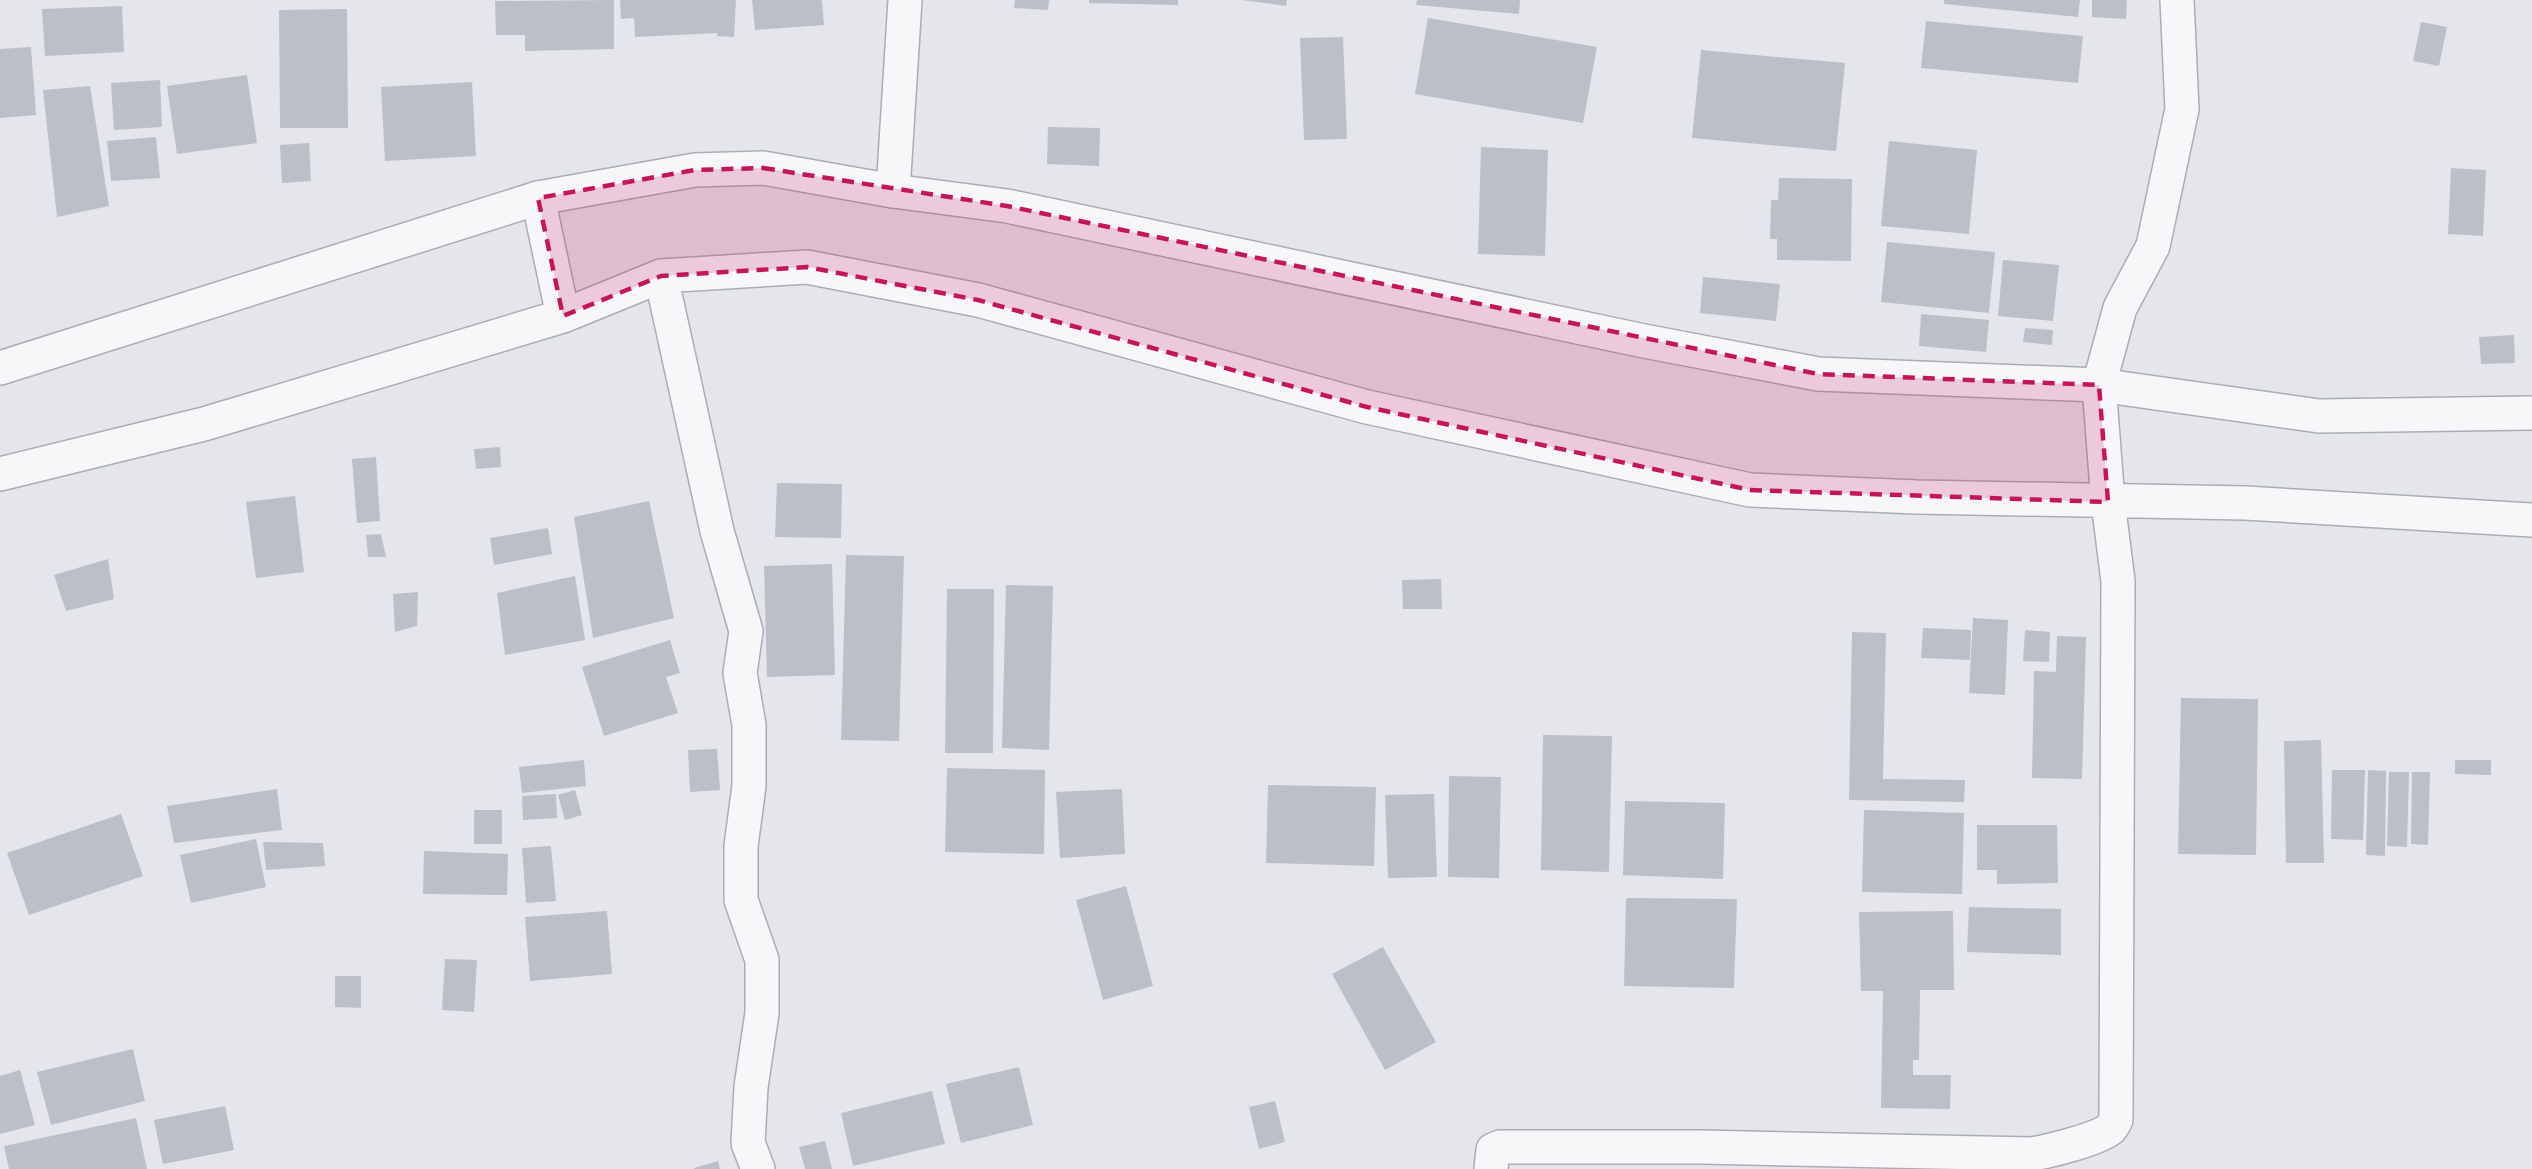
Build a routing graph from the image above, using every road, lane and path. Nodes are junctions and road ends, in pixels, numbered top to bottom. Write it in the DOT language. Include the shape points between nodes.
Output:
graph roads {
  1 [pos="905,0"];
  2 [pos="2177,0"];
  3 [pos="893,190"];
  4 [pos="538,198"];
  5 [pos="662,276"];
  6 [pos="563,316"];
  7 [pos="0,368"];
  8 [pos="2099,385"];
  9 [pos="2532,413"];
  10 [pos="0,474"];
  11 [pos="2108,502"];
  12 [pos="2532,520"];
  13 [pos="758,1169"];
  14 [pos="1491,1169"];
  1 -- 3 [label="street"];
  2 -- 8 [label="street" via="2182,109 2153,246 2120,308"];
  3 -- 4 [label="street" via="763,168 695,170"];
  3 -- 8 [label="street" via="1007,206 1818,374"];
  4 -- 6 [label="street"];
  4 -- 7 [label="street"];
  5 -- 6 [label="street"];
  5 -- 11 [label="street" via="807,267 967,298 1367,407 1750,490"];
  5 -- 13 [label="street" via="717,531 746,631 740,673 749,725 749,786 741,846 741,900 762,960 762,1013 751,1087 748,1143"];
  6 -- 10 [label="street" via="204,424"];
  8 -- 9 [label="street" via="2319,417"];
  8 -- 11 [label="street"];
  11 -- 12 [label="street" via="2246,503"];
  11 -- 14 [label="street" via="2118,581 2116,1120 2111,1128 2031,1154 1500,1147 1493,1150"];
}
